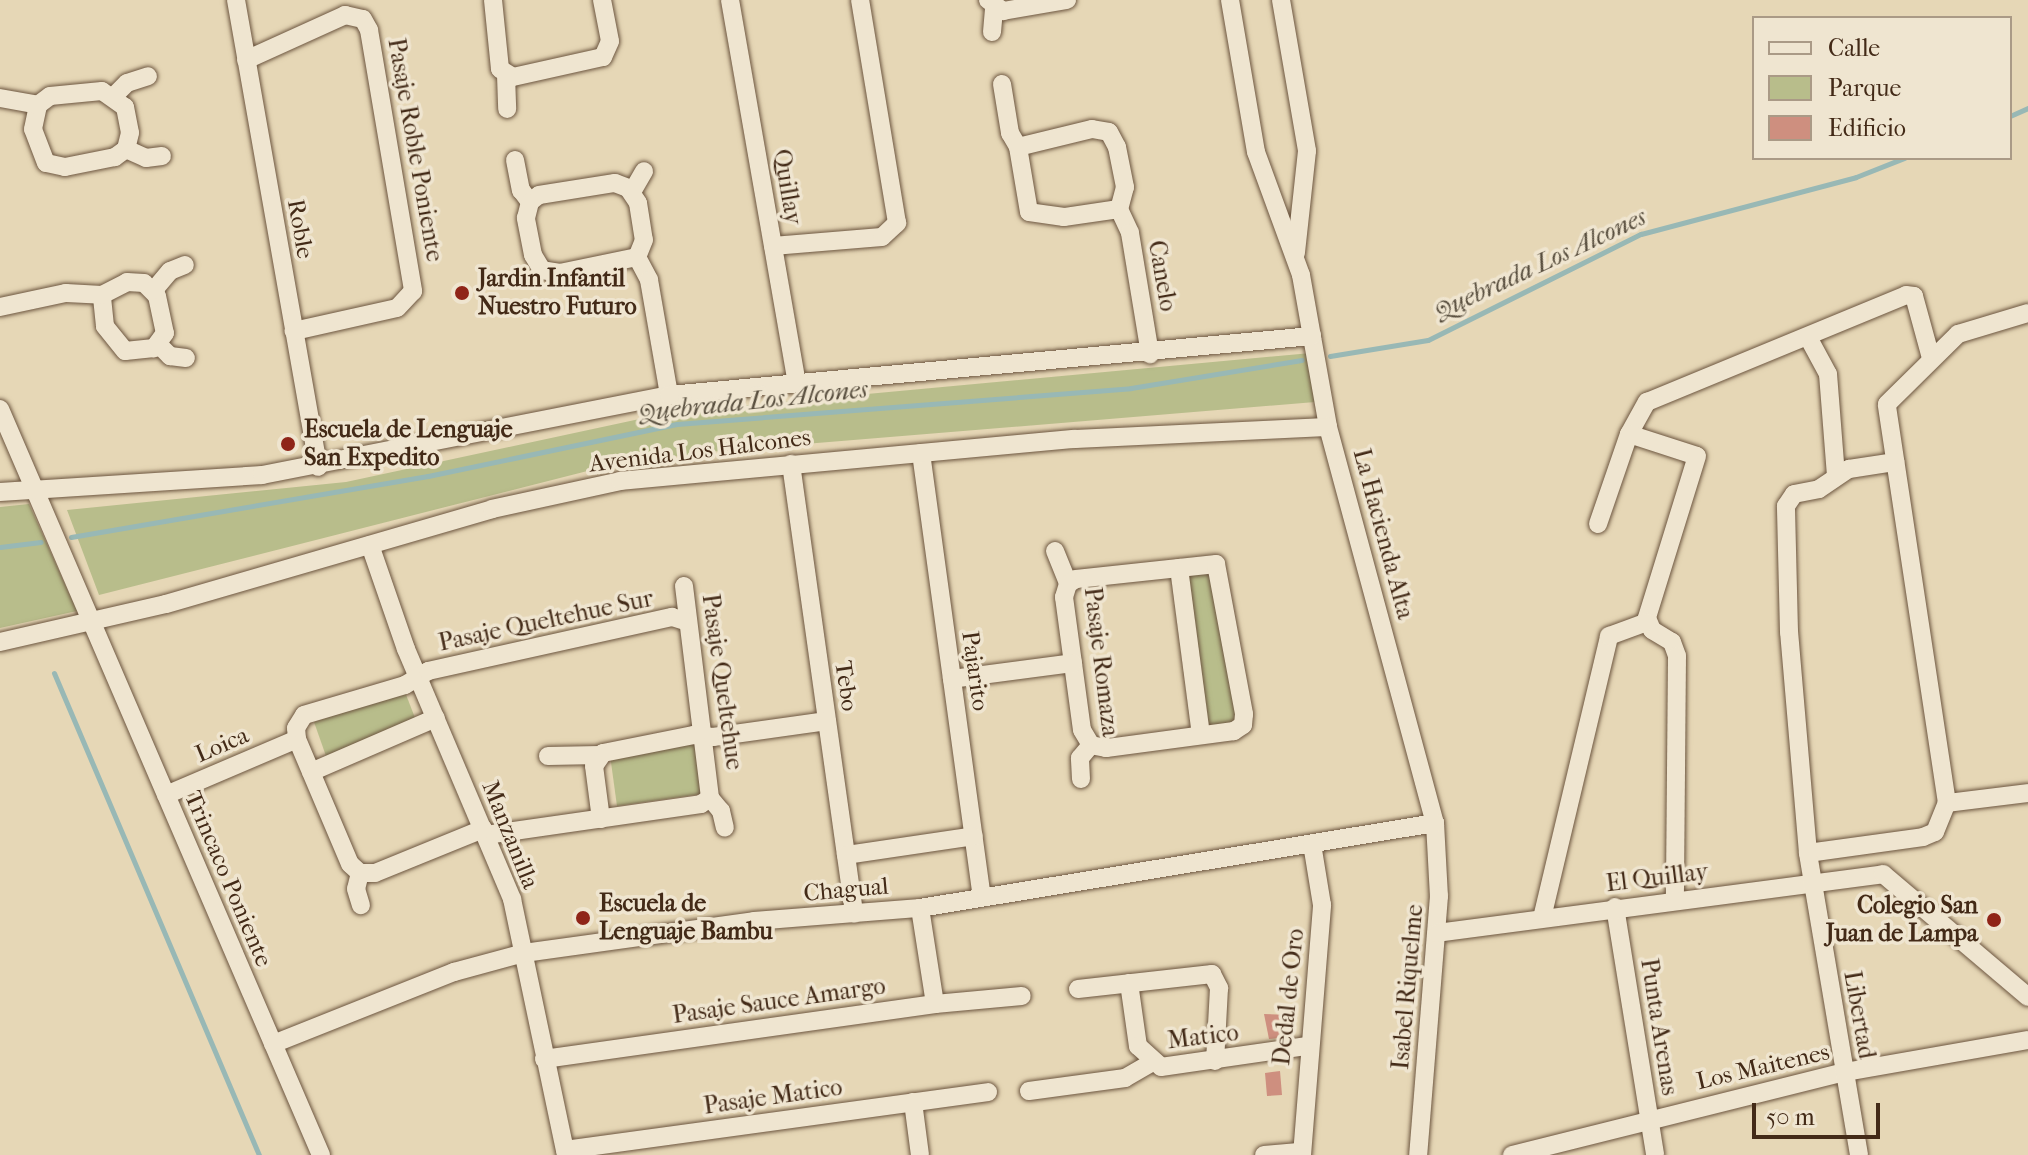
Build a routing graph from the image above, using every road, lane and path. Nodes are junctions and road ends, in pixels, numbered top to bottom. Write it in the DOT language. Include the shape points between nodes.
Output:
graph roads {
  1 [pos="236,0"];
  2 [pos="493,0"];
  3 [pos="602,0"];
  4 [pos="730,0"];
  5 [pos="860,0"];
  6 [pos="1067,0"];
  7 [pos="1230,0"];
  8 [pos="1281,0"];
  9 [pos="991,4"];
  10 [pos="992,32"];
  11 [pos="246,60"];
  12 [pos="506,75"];
  13 [pos="148,76"];
  14 [pos="1002,84"];
  15 [pos="115,95"];
  16 [pos="0,98"];
  17 [pos="38,105"];
  18 [pos="507,109"];
  19 [pos="1018,147"];
  20 [pos="126,149"];
  21 [pos="162,156"];
  22 [pos="515,160"];
  23 [pos="644,171"];
  24 [pos="632,192"];
  25 [pos="530,202"];
  26 [pos="1119,209"];
  27 [pos="773,246"];
  28 [pos="1295,256"];
  29 [pos="637,257"];
  30 [pos="185,265"];
  31 [pos="154,290"];
  32 [pos="102,295"];
  33 [pos="0,307"];
  34 [pos="2028,313"];
  35 [pos="294,331"];
  36 [pos="1312,336"];
  37 [pos="1808,337"];
  38 [pos="159,345"];
  39 [pos="1150,354"];
  40 [pos="186,358"];
  41 [pos="1931,358"];
  42 [pos="797,383"];
  43 [pos="669,395"];
  44 [pos="0,409"];
  45 [pos="1328,427"];
  46 [pos="1629,434"];
  47 [pos="921,453"];
  48 [pos="1895,462"];
  49 [pos="791,464"];
  50 [pos="318,467"];
  51 [pos="1836,476"];
  52 [pos="35,491"];
  53 [pos="0,492"];
  54 [pos="1598,524"];
  55 [pos="370,545"];
  56 [pos="1055,551"];
  57 [pos="1179,568"];
  58 [pos="1068,584"];
  59 [pos="684,586"];
  60 [pos="685,621"];
  61 [pos="1647,622"];
  62 [pos="92,623"];
  63 [pos="0,642"];
  64 [pos="1073,663"];
  65 [pos="418,677"];
  66 [pos="952,679"];
  67 [pos="436,718"];
  68 [pos="827,721"];
  69 [pos="1201,735"];
  70 [pos="705,736"];
  71 [pos="297,739"];
  72 [pos="1091,745"];
  73 [pos="600,755"];
  74 [pos="548,756"];
  75 [pos="311,772"];
  76 [pos="1081,779"];
  77 [pos="2028,793"];
  78 [pos="166,795"];
  79 [pos="710,798"];
  80 [pos="1947,803"];
  81 [pos="601,819"];
  82 [pos="1435,823"];
  83 [pos="725,828"];
  84 [pos="484,832"];
  85 [pos="974,836"];
  86 [pos="1312,844"];
  87 [pos="1808,853"];
  88 [pos="846,855"];
  89 [pos="360,873"];
  90 [pos="1812,883"];
  91 [pos="982,896"];
  92 [pos="1675,899"];
  93 [pos="361,905"];
  94 [pos="1615,907"];
  95 [pos="920,908"];
  96 [pos="854,914"];
  97 [pos="1542,918"];
  98 [pos="1437,933"];
  99 [pos="524,953"];
  100 [pos="1129,983"];
  101 [pos="1078,989"];
  102 [pos="1022,996"];
  103 [pos="2028,997"];
  104 [pos="935,1004"];
  105 [pos="2028,1040"];
  106 [pos="273,1044"];
  107 [pos="1307,1046"];
  108 [pos="544,1059"];
  109 [pos="1215,1061"];
  110 [pos="1153,1062"];
  111 [pos="1845,1072"];
  112 [pos="1029,1091"];
  113 [pos="988,1092"];
  114 [pos="913,1102"];
  115 [pos="1649,1118"];
  116 [pos="565,1153"];
  117 [pos="1302,1153"];
  118 [pos="321,1155"];
  119 [pos="920,1155"];
  120 [pos="1264,1155"];
  121 [pos="1418,1155"];
  122 [pos="1512,1155"];
  123 [pos="1655,1155"];
  124 [pos="1859,1155"];
  1 -- 11 [label="street, Roble"];
  2 -- 12 [label="street" via="499,64"];
  3 -- 12 [label="street" via="610,41 603,57"];
  4 -- 27 [label="street, Quillay"];
  5 -- 27 [label="street" via="898,212 895,228 882,237"];
  6 -- 9 [label="street" via="1008,10"];
  7 -- 28 [label="street, La Hacienda Alta" via="1256,152"];
  8 -- 28 [label="street, La Hacienda Alta" via="1307,151"];
  9 -- 10 [label="street"];
  11 -- 35 [label="street, Roble"];
  11 -- 35 [label="street, Pasaje Roble Poniente" via="345,15 358,16 369,30 413,280 411,297 397,308"];
  12 -- 18 [label="street"];
  13 -- 15 [label="street" via="127,83"];
  14 -- 19 [label="street" via="1010,133"];
  15 -- 17 [label="street" via="56,95"];
  15 -- 20 [label="street" via="125,107 130,139"];
  16 -- 17 [label="street"];
  17 -- 20 [label="street" via="33,129 41,156 50,166 115,157"];
  19 -- 26 [label="street" via="1029,212 1064,217"];
  19 -- 26 [label="street" via="1092,129 1109,132 1125,187"];
  20 -- 21 [label="street" via="146,158"];
  22 -- 25 [label="street" via="521,190"];
  23 -- 24 [label="street"];
  24 -- 25 [label="street" via="615,183 539,195"];
  24 -- 29 [label="street" via="644,240"];
  25 -- 29 [label="street" via="526,218 533,255 542,270 560,273"];
  26 -- 39 [label="street, Canelo" via="1130,233"];
  27 -- 42 [label="street, Quillay"];
  28 -- 36 [label="street, La Hacienda Alta"];
  29 -- 43 [label="street" via="649,280"];
  30 -- 31 [label="street" via="170,271"];
  31 -- 32 [label="street" via="127,282"];
  31 -- 38 [label="street" via="165,328"];
  32 -- 33 [label="street" via="66,293"];
  32 -- 38 [label="street" via="102,318 118,347 137,352"];
  34 -- 41 [label="street" via="1958,334"];
  35 -- 50 [label="street, Roble"];
  36 -- 39 [label="street"];
  36 -- 45 [label="street, La Hacienda Alta"];
  37 -- 41 [label="street" via="1911,294"];
  37 -- 46 [label="street" via="1647,402"];
  37 -- 51 [label="street" via="1828,374"];
  38 -- 40 [label="street" via="170,356"];
  39 -- 42 [label="street"];
  41 -- 48 [label="street" via="1887,404"];
  42 -- 43 [label="street"];
  43 -- 50 [label="street" via="527,420"];
  44 -- 52 [label="street, Trincaco Poniente"];
  45 -- 47 [label="street, Avenida Los Halcones" via="1126,435"];
  45 -- 82 [label="street, La Hacienda Alta"];
  46 -- 54 [label="street"];
  46 -- 61 [label="street" via="1697,456"];
  47 -- 49 [label="street, Avenida Los Halcones"];
  47 -- 66 [label="street, Pajarito"];
  48 -- 51 [label="street, Libertad"];
  48 -- 80 [label="street"];
  49 -- 55 [label="street, Avenida Los Halcones" via="588,487"];
  49 -- 68 [label="street, Tebo"];
  50 -- 52 [label="street" via="187,484"];
  51 -- 87 [label="street, Libertad" via="1819,489 1794,494 1786,506 1789,632"];
  52 -- 53 [label="street"];
  52 -- 62 [label="street, Trincaco Poniente"];
  55 -- 62 [label="street, Avenida Los Halcones"];
  55 -- 65 [label="street, Manzanilla"];
  56 -- 58 [label="street, Pasaje Romaza"];
  57 -- 58 [label="street"];
  57 -- 69 [label="street"];
  57 -- 69 [label="street" via="1216,564 1243,725"];
  58 -- 64 [label="street, Pasaje Romaza" via="1064,597"];
  59 -- 60 [label="street, Pasaje Queltehue"];
  60 -- 65 [label="street, Pasaje Queltehue Sur" via="672,617"];
  60 -- 70 [label="street, Pasaje Queltehue" via="692,634"];
  61 -- 92 [label="street" via="1672,642 1677,656"];
  61 -- 97 [label="street" via="1609,636"];
  62 -- 63 [label="street, Avenida Los Halcones"];
  62 -- 78 [label="street, Trincaco Poniente"];
  64 -- 66 [label="street"];
  64 -- 72 [label="street, Pasaje Romaza" via="1082,730"];
  65 -- 67 [label="street, Manzanilla"];
  65 -- 71 [label="street, Pasaje Queltehue Sur" via="308,712 297,723"];
  66 -- 85 [label="street, Pajarito"];
  67 -- 75 [label="street"];
  67 -- 84 [label="street, Manzanilla"];
  68 -- 70 [label="street"];
  68 -- 88 [label="street, Tebo"];
  69 -- 72 [label="street" via="1106,748"];
  70 -- 73 [label="street"];
  70 -- 79 [label="street, Pasaje Queltehue"];
  71 -- 75 [label="street"];
  71 -- 78 [label="street, Loica"];
  72 -- 76 [label="street, Pasaje Romaza" via="1080,758"];
  73 -- 74 [label="street"];
  73 -- 81 [label="street" via="594,766"];
  75 -- 89 [label="street" via="350,864"];
  77 -- 80 [label="street"];
  78 -- 106 [label="street, Trincaco Poniente"];
  79 -- 81 [label="street" via="701,804"];
  79 -- 83 [label="street, Pasaje Queltehue" via="721,811"];
  80 -- 87 [label="street" via="1935,832 1923,837"];
  81 -- 84 [label="street"];
  82 -- 86 [label="street, Chagual"];
  82 -- 98 [label="street, Isabel Riquelme"];
  84 -- 89 [label="street" via="375,873"];
  84 -- 99 [label="street, Manzanilla" via="512,899"];
  85 -- 88 [label="street"];
  85 -- 91 [label="street, Pajarito"];
  86 -- 91 [label="street, Chagual"];
  86 -- 107 [label="street, Dedal de Oro" via="1322,905"];
  87 -- 90 [label="street, Libertad"];
  88 -- 96 [label="street, Tebo"];
  89 -- 93 [label="street" via="356,889"];
  90 -- 92 [label="street, El Quillay"];
  90 -- 103 [label="street, El Quillay" via="1883,874"];
  90 -- 111 [label="street, Libertad"];
  91 -- 95 [label="street, Chagual"];
  92 -- 94 [label="street, El Quillay"];
  94 -- 97 [label="street, El Quillay"];
  94 -- 115 [label="street, Punta Arenas"];
  95 -- 96 [label="street, Chagual"];
  95 -- 104 [label="street"];
  96 -- 99 [label="street, Chagual" via="754,921"];
  97 -- 98 [label="street, El Quillay"];
  98 -- 121 [label="street, Isabel Riquelme"];
  99 -- 106 [label="street, Chagual" via="454,972"];
  99 -- 108 [label="street, Manzanilla"];
  100 -- 101 [label="street"];
  100 -- 109 [label="street" via="1204,973 1216,977"];
  100 -- 110 [label="street" via="1135,1038"];
  102 -- 104 [label="street, Pasaje Sauce Amargo"];
  104 -- 108 [label="street, Pasaje Sauce Amargo"];
  105 -- 111 [label="street, Los Maitenes"];
  106 -- 118 [label="street, Trincaco Poniente"];
  107 -- 109 [label="street, Matico"];
  107 -- 117 [label="street, Dedal de Oro"];
  108 -- 116 [label="street, Manzanilla"];
  109 -- 110 [label="street, Matico" via="1170,1068"];
  110 -- 112 [label="street" via="1125,1078"];
  111 -- 115 [label="street, Los Maitenes"];
  111 -- 124 [label="street, Libertad"];
  113 -- 114 [label="street, Pasaje Matico"];
  114 -- 116 [label="street, Pasaje Matico"];
  114 -- 119 [label="street"];
  115 -- 122 [label="street, Los Maitenes"];
  115 -- 123 [label="street, Punta Arenas"];
  117 -- 120 [label="street"];
}
